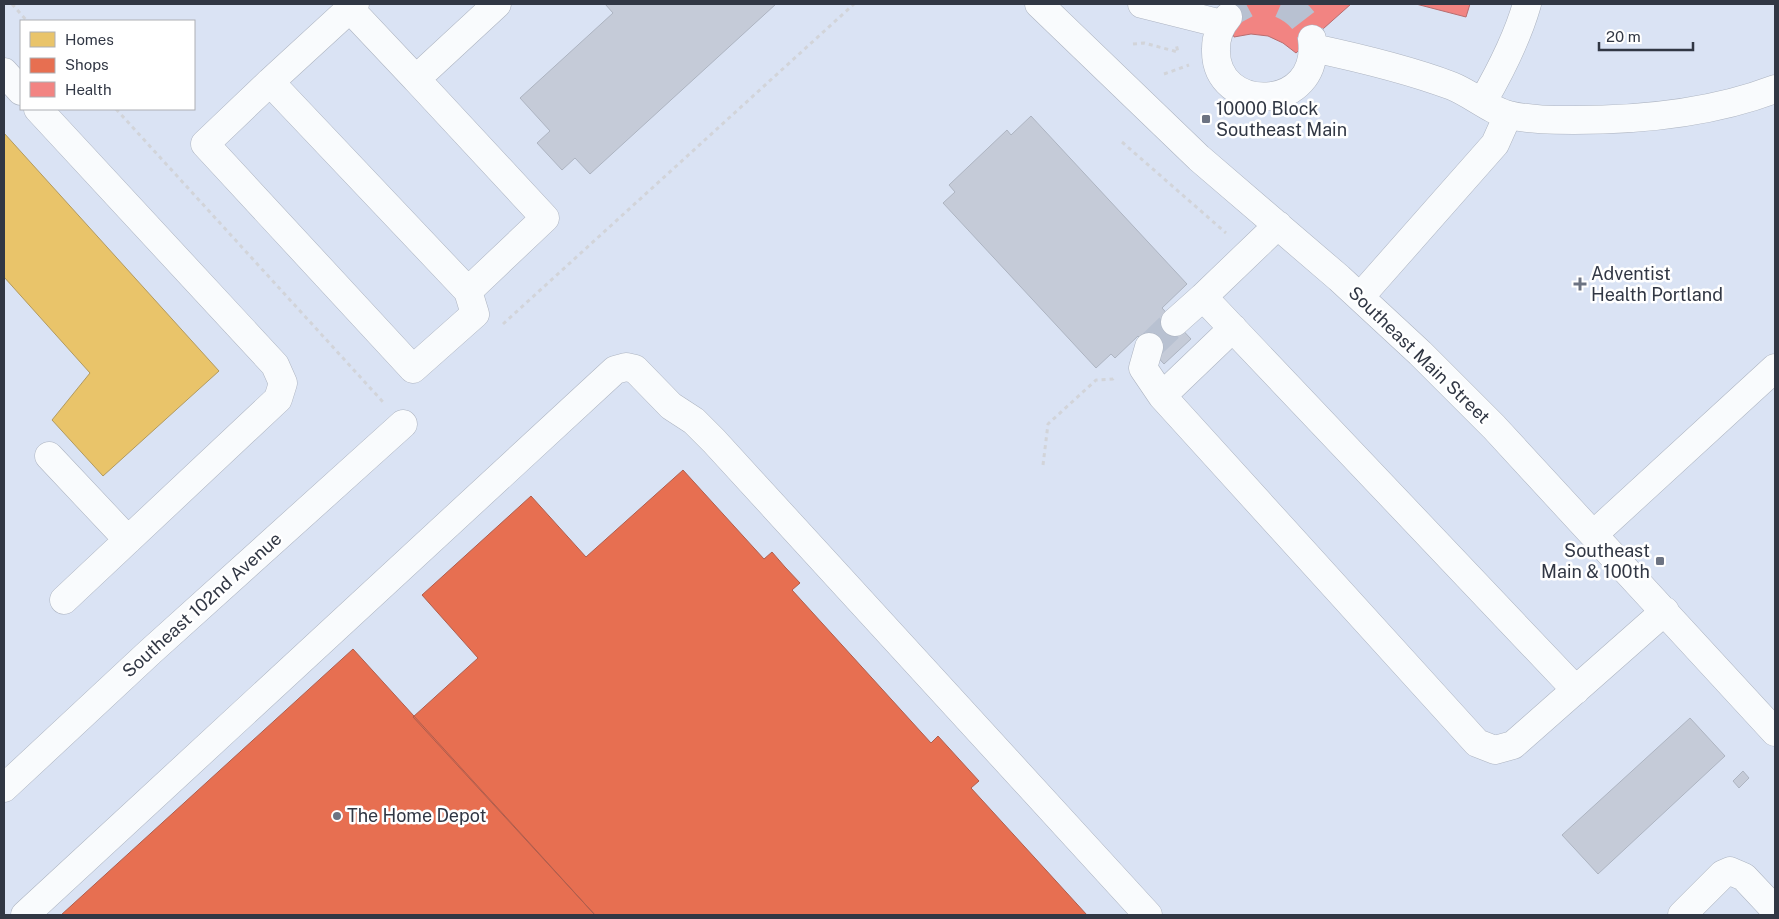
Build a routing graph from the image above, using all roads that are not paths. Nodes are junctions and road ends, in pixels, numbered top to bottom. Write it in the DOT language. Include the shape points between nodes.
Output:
graph roads {
  1 [pos="497,4"];
  2 [pos="1039,4"];
  3 [pos="1142,4"];
  4 [pos="1527,4"];
  5 [pos="353,6"];
  6 [pos="4,72"];
  7 [pos="416,79"];
  8 [pos="270,82"];
  9 [pos="1775,89"];
  10 [pos="20,90"];
  11 [pos="1483,101"];
  12 [pos="39,110"];
  13 [pos="1508,115"];
  14 [pos="1278,225"];
  15 [pos="468,291"];
  16 [pos="1203,297"];
  17 [pos="1360,297"];
  18 [pos="1175,322"];
  19 [pos="1233,328"];
  20 [pos="1149,347"];
  21 [pos="1775,368"];
  22 [pos="1162,396"];
  23 [pos="403,424"];
  24 [pos="49,456"];
  25 [pos="1594,534"];
  26 [pos="128,540"];
  27 [pos="64,600"];
  28 [pos="1664,611"];
  29 [pos="1576,690"];
  30 [pos="1775,732"];
  31 [pos="4,788"];
  32 [pos="1775,910"];
  33 [pos="25,915"];
  34 [pos="1148,915"];
  35 [pos="1682,915"];
  1 -- 7 [label="street"];
  2 -- 14 [label="street, Southeast Main Street" via="1180,140"];
  3 -- 11 [label="street" via="1225,20 1216,39 1216,56 1222,73 1234,87 1250,96 1267,98 1285,94 1300,83 1312,61 1313,44 1454,86"];
  4 -- 11 [label="street" via="1507,58"];
  5 -- 7 [label="street"];
  5 -- 8 [label="street"];
  6 -- 10 [label="street"];
  7 -- 15 [label="street" via="545,218"];
  8 -- 15 [label="street"];
  8 -- 15 [label="street" via="205,144 413,369 474,314"];
  9 -- 13 [label="street" via="1748,99 1683,113 1598,120 1545,120"];
  11 -- 13 [label="street"];
  12 -- 26 [label="street" via="275,365 283,383 278,400"];
  13 -- 17 [label="street" via="1495,144"];
  14 -- 16 [label="street"];
  14 -- 17 [label="street, Southeast Main Street"];
  16 -- 18 [label="street"];
  16 -- 19 [label="street"];
  17 -- 25 [label="street, Southeast Main Street" via="1494,427"];
  19 -- 22 [label="street"];
  19 -- 29 [label="street"];
  20 -- 22 [label="street" via="1143,368"];
  21 -- 25 [label="street"];
  22 -- 29 [label="street" via="1477,743 1495,750 1513,745"];
  23 -- 31 [label="street, Southeast 102nd Avenue"];
  24 -- 26 [label="street"];
  25 -- 28 [label="street, Southeast Main Street"];
  26 -- 27 [label="street"];
  28 -- 29 [label="street"];
  28 -- 30 [label="street, Southeast Main Street"];
  32 -- 35 [label="street" via="1744,877 1730,871 1723,874"];
  33 -- 34 [label="street" via="615,370 626,367 635,369 671,406 694,421 714,441"];
}
